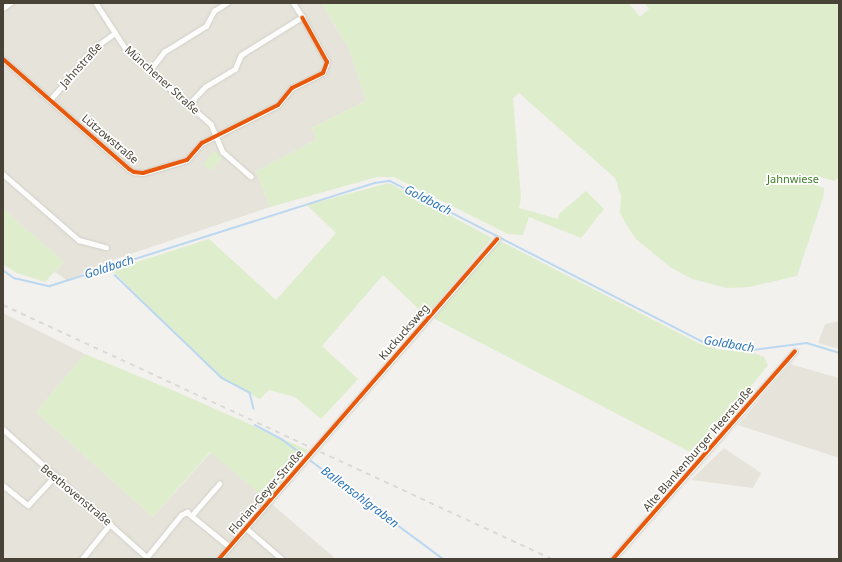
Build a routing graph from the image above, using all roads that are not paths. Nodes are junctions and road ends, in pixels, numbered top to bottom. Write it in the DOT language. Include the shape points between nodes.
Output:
graph roads {
  1 [pos="96,3"];
  2 [pos="226,3"];
  3 [pos="293,3"];
  4 [pos="302,17"];
  5 [pos="115,33"];
  6 [pos="3,59"];
  7 [pos="150,70"];
  8 [pos="50,100"];
  9 [pos="189,104"];
  10 [pos="216,137"];
  11 [pos="3,174"];
  12 [pos="251,176"];
  13 [pos="497,239"];
  14 [pos="106,247"];
  15 [pos="795,351"];
  16 [pos="3,429"];
  17 [pos="326,437"];
  18 [pos="55,476"];
  19 [pos="218,484"];
  20 [pos="3,485"];
  21 [pos="193,514"];
  22 [pos="110,524"];
  23 [pos="246,528"];
  24 [pos="230,547"];
  25 [pos="148,558"];
  26 [pos="82,559"];
  27 [pos="219,559"];
  28 [pos="282,559"];
  29 [pos="613,559"];
  1 -- 5 [label="street, Münchener Straße"];
  2 -- 7 [label="street" via="214,11 206,26 164,52"];
  3 -- 4 [label="street"];
  4 -- 9 [label="street" via="241,55 235,69 205,87"];
  4 -- 10 [label="street" via="327,62 325,70 292,88 278,105"];
  5 -- 7 [label="street, Münchener Straße" via="128,51"];
  5 -- 8 [label="street, Jahnstraße" via="97,46"];
  6 -- 8 [label="street, Lützowstraße"];
  7 -- 9 [label="street, Münchener Straße"];
  8 -- 10 [label="street, Lützowstraße" via="129,169 138,173 187,160 202,143"];
  9 -- 10 [label="street, Münchener Straße" via="211,124"];
  10 -- 12 [label="street, Münchener Straße" via="224,152"];
  11 -- 14 [label="street" via="79,240"];
  13 -- 17 [label="street, Kuckucksweg"];
  15 -- 29 [label="street, Alte Blankenburger Heerstraße"];
  16 -- 18 [label="street, Beethovenstraße"];
  17 -- 23 [label="street, Florian-Geyer-Straße"];
  18 -- 20 [label="street" via="28,505"];
  18 -- 22 [label="street, Beethovenstraße"];
  19 -- 21 [label="street"];
  21 -- 24 [label="street"];
  21 -- 25 [label="street" via="187,512 181,515"];
  22 -- 25 [label="street, Beethovenstraße"];
  22 -- 26 [label="street"];
  23 -- 24 [label="street, Florian-Geyer-Straße"];
  23 -- 28 [label="street"];
  24 -- 27 [label="street, Florian-Geyer-Straße"];
}
